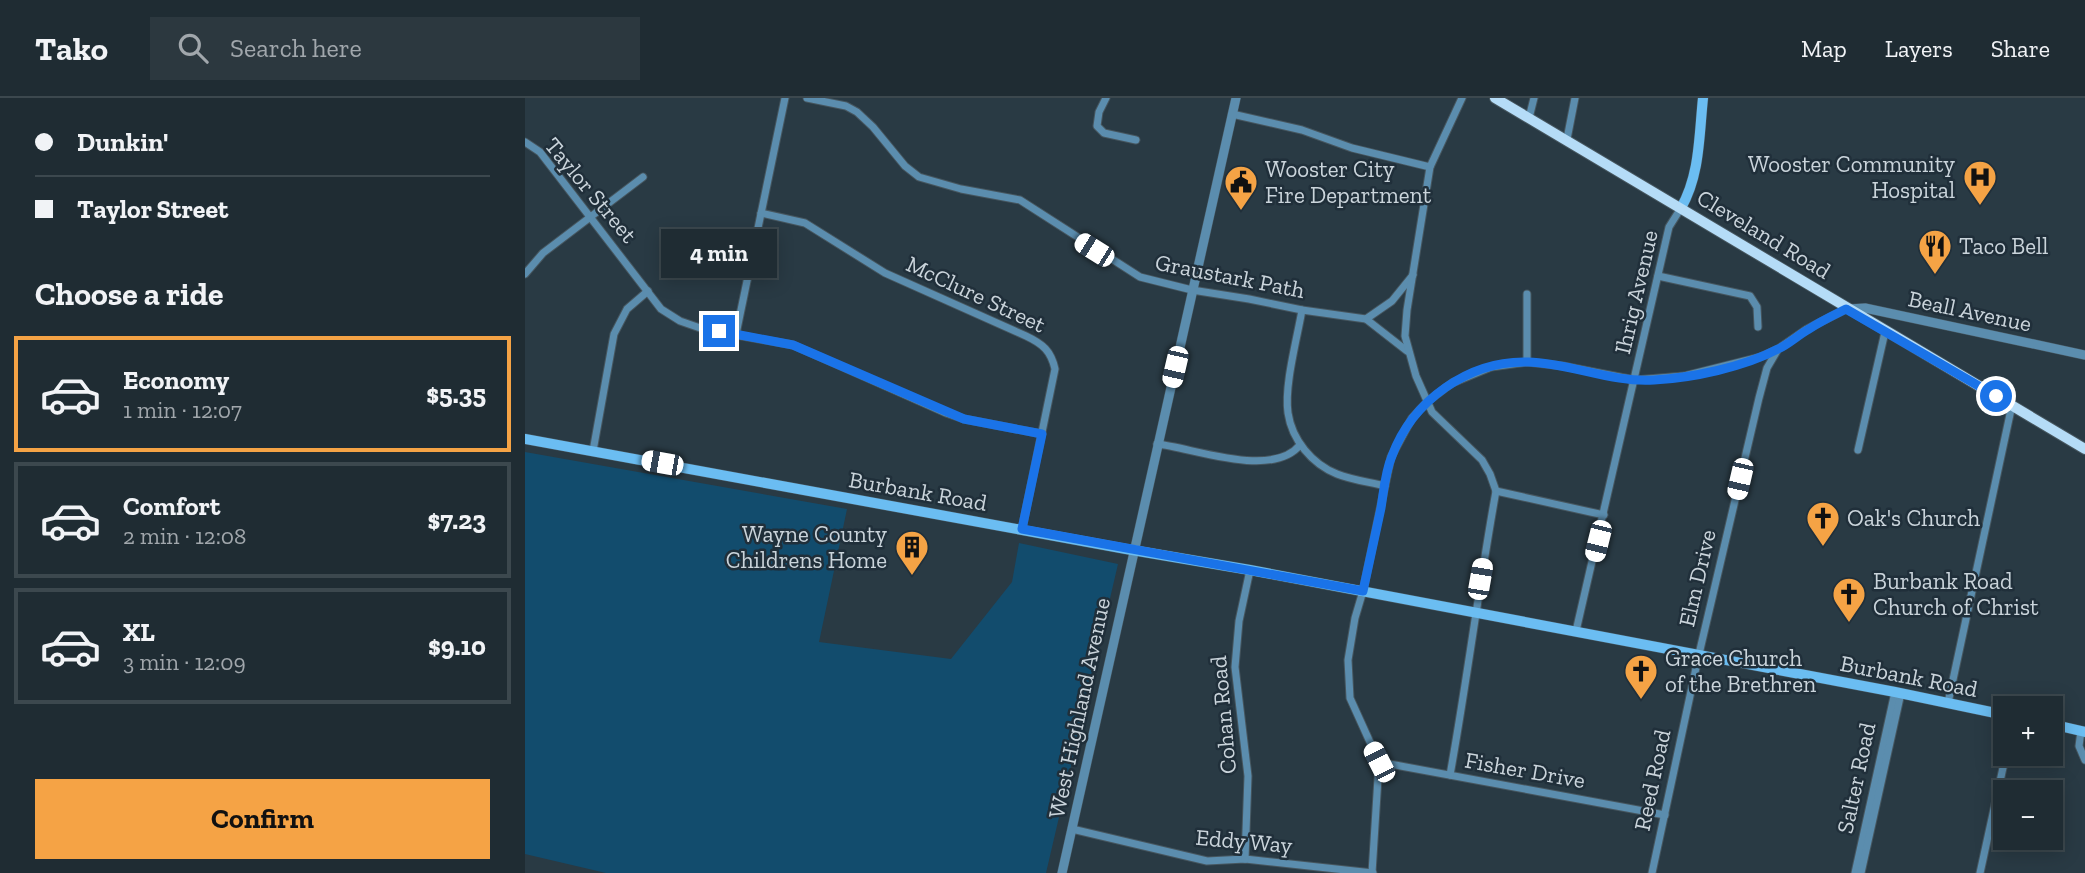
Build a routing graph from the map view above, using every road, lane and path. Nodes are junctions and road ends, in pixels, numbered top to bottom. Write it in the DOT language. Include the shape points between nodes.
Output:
graph roads {
  1 [pos="785,98"];
  2 [pos="807,98"];
  3 [pos="1106,98"];
  4 [pos="1236,98"];
  5 [pos="1462,98"];
  6 [pos="1495,98"];
  7 [pos="1534,98"];
  8 [pos="1574,98"];
  9 [pos="1703,98"];
  10 [pos="1232,114"];
  11 [pos="1529,118"];
  12 [pos="1567,139"];
  13 [pos="1136,140"];
  14 [pos="525,142"];
  15 [pos="1430,167"];
  16 [pos="643,177"];
  17 [pos="1681,208"];
  18 [pos="761,212"];
  19 [pos="591,217"];
  20 [pos="525,274"];
  21 [pos="1413,274"];
  22 [pos="1658,276"];
  23 [pos="1192,290"];
  24 [pos="648,291"];
  25 [pos="1527,294"];
  26 [pos="1846,309"];
  27 [pos="1303,310"];
  28 [pos="1366,319"];
  29 [pos="1758,327"];
  30 [pos="1885,332"];
  31 [pos="736,334"];
  32 [pos="1779,349"];
  33 [pos="1408,352"];
  34 [pos="2085,355"];
  35 [pos="1527,362"];
  36 [pos="1635,380"];
  37 [pos="1427,402"];
  38 [pos="2013,405"];
  39 [pos="1042,434"];
  40 [pos="525,439"];
  41 [pos="1157,444"];
  42 [pos="1300,445"];
  43 [pos="2085,449"];
  44 [pos="1857,450"];
  45 [pos="593,451"];
  46 [pos="1385,486"];
  47 [pos="1496,491"];
  48 [pos="1604,515"];
  49 [pos="1022,529"];
  50 [pos="1133,551"];
  51 [pos="1250,570"];
  52 [pos="1363,591"];
  53 [pos="1475,612"];
  54 [pos="1576,631"];
  55 [pos="1699,654"];
  56 [pos="1898,692"];
  57 [pos="1948,703"];
  58 [pos="1993,712"];
  59 [pos="2063,727"];
  60 [pos="2083,731"];
  61 [pos="2085,760"];
  62 [pos="1379,762"];
  63 [pos="2002,766"];
  64 [pos="1450,775"];
  65 [pos="1665,815"];
  66 [pos="1072,829"];
  67 [pos="1245,859"];
  68 [pos="1062,873"];
  69 [pos="1372,873"];
  70 [pos="1651,873"];
  71 [pos="1855,873"];
  72 [pos="1861,873"];
  73 [pos="1980,873"];
  1 -- 18 [label="street"];
  2 -- 23 [label="street, Graustark Path" via="857,112 919,177 1020,200 1129,273"];
  3 -- 13 [label="street" via="1097,126 1104,133"];
  4 -- 10 [label="street, West Highland Avenue"];
  5 -- 15 [label="street"];
  6 -- 11 [label="main road, Cleveland Road"];
  7 -- 11 [label="street"];
  8 -- 12 [label="street"];
  9 -- 17 [label="main road" via="1695,174"];
  10 -- 15 [label="street"];
  10 -- 23 [label="street, West Highland Avenue"];
  11 -- 12 [label="main road, Cleveland Road"];
  12 -- 17 [label="main road, Cleveland Road"];
  14 -- 19 [label="street, Taylor Street" via="540,152"];
  15 -- 21 [label="street"];
  16 -- 19 [label="street"];
  17 -- 22 [label="street, Ihrig Avenue" via="1669,227"];
  17 -- 26 [label="main road, Cleveland Road"];
  18 -- 31 [label="street"];
  18 -- 39 [label="street, McClure Street" via="804,223 885,273 1048,349 1055,369"];
  19 -- 20 [label="street" via="543,253"];
  19 -- 24 [label="street, Taylor Street"];
  21 -- 28 [label="street" via="1392,301"];
  21 -- 33 [label="street" via="1406,323"];
  22 -- 29 [label="street" via="1750,296 1757,307"];
  22 -- 36 [label="street, Ihrig Avenue"];
  23 -- 27 [label="street, Graustark Path"];
  23 -- 41 [label="street, West Highland Avenue"];
  24 -- 31 [label="street, Taylor Street" via="661,309 680,321"];
  24 -- 45 [label="street" via="627,309 614,334"];
  25 -- 35 [label="street"];
  26 -- 30 [label="main road, Cleveland Road"];
  26 -- 32 [label="street"];
  26 -- 34 [label="street, Beall Avenue" via="1865,308"];
  27 -- 28 [label="street, Graustark Path"];
  27 -- 42 [label="street" via="1288,413"];
  28 -- 33 [label="street"];
  30 -- 38 [label="main road, Cleveland Road"];
  30 -- 44 [label="street"];
  31 -- 39 [label="street, Taylor Street" via="793,345 964,419"];
  32 -- 36 [label="street" via="1685,376"];
  32 -- 55 [label="street, Elm Drive" via="1765,375"];
  33 -- 37 [label="street"];
  35 -- 36 [label="street"];
  35 -- 37 [label="street" via="1476,371"];
  36 -- 48 [label="street, Ihrig Avenue"];
  37 -- 46 [label="street" via="1395,446"];
  37 -- 47 [label="street" via="1441,424 1482,460"];
  38 -- 43 [label="main road, Cleveland Road"];
  38 -- 57 [label="street"];
  39 -- 49 [label="street, McClure Street"];
  40 -- 45 [label="main road, Burbank Road"];
  41 -- 42 [label="street" via="1253,461 1291,454"];
  41 -- 50 [label="street, West Highland Avenue"];
  42 -- 46 [label="street" via="1316,462 1337,474"];
  45 -- 49 [label="main road, Burbank Road"];
  46 -- 52 [label="street"];
  47 -- 48 [label="street"];
  47 -- 53 [label="street"];
  48 -- 54 [label="street, Ihrig Avenue"];
  49 -- 50 [label="main road, Burbank Road"];
  50 -- 51 [label="main road, Burbank Road"];
  50 -- 66 [label="street, West Highland Avenue"];
  51 -- 52 [label="main road, Burbank Road"];
  51 -- 67 [label="street, Cohan Road" via="1235,667 1248,776"];
  52 -- 53 [label="main road, Burbank Road"];
  52 -- 62 [label="street" via="1348,660 1349,689"];
  53 -- 54 [label="main road, Burbank Road"];
  53 -- 64 [label="street"];
  54 -- 55 [label="main road, Burbank Road"];
  55 -- 56 [label="main road, Burbank Road"];
  55 -- 65 [label="street, Reed Road"];
  56 -- 57 [label="main road, Burbank Road"];
  56 -- 71 [label="street, Salter Road"];
  56 -- 72 [label="street"];
  57 -- 58 [label="main road, Burbank Road"];
  59 -- 60 [label="main road"];
  60 -- 61 [label="street" via="2080,746"];
  62 -- 64 [label="street, Fisher Drive"];
  62 -- 69 [label="street"];
  63 -- 73 [label="street"];
  64 -- 65 [label="street, Fisher Drive"];
  65 -- 70 [label="street, Reed Road"];
  66 -- 67 [label="street, Eddy Way" via="1207,861"];
  66 -- 68 [label="street, West Highland Avenue"];
  67 -- 69 [label="street, Eddy Way"];
}
